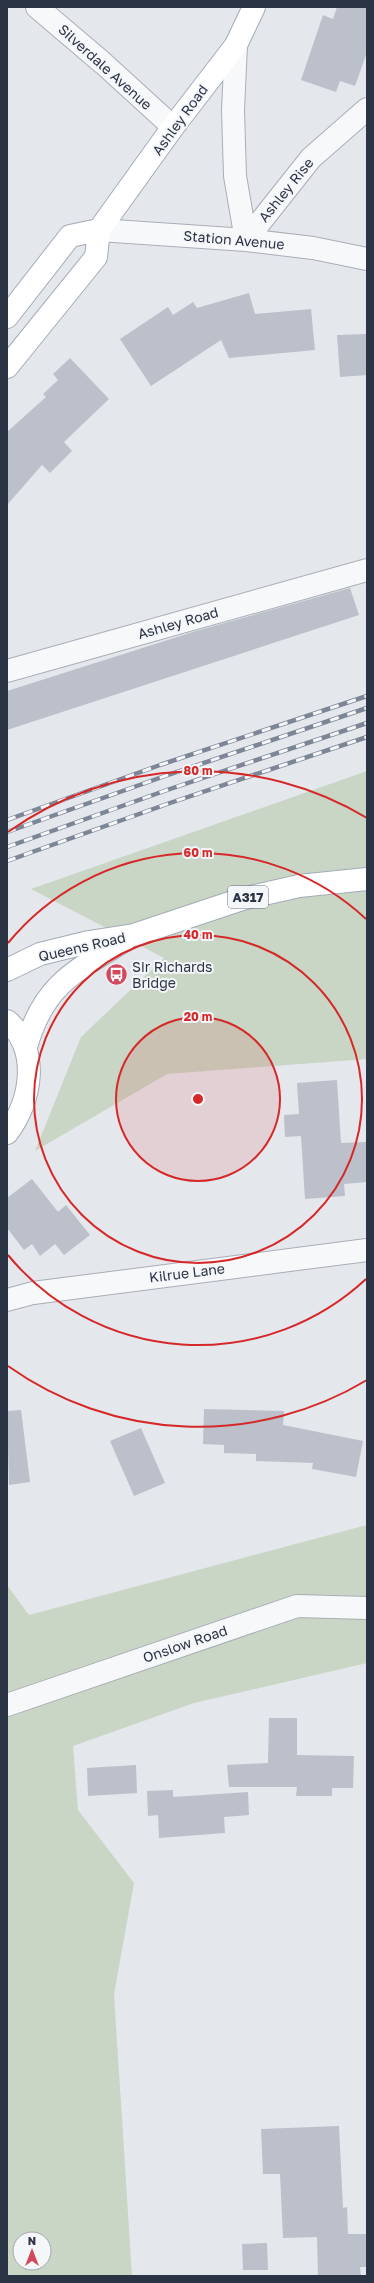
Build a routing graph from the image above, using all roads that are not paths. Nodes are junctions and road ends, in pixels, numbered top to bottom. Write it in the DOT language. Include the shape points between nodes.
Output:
graph roads {
  1 [pos="37,7"];
  2 [pos="254,7"];
  3 [pos="236,45"];
  4 [pos="367,109"];
  5 [pos="172,127"];
  6 [pos="99,230"];
  7 [pos="246,240"];
  8 [pos="367,259"];
  9 [pos="7,317"];
  10 [pos="7,367"];
  11 [pos="358,572"];
  12 [pos="7,671"];
  13 [pos="367,879"];
  14 [pos="134,935"];
  15 [pos="7,970"];
  16 [pos="7,1021"];
  17 [pos="26,1048"];
  18 [pos="7,1133"];
  19 [pos="367,1250"];
  20 [pos="7,1300"];
  21 [pos="367,1608"];
  22 [pos="7,1705"];
  1 -- 5 [label="street, Silverdale Avenue"];
  2 -- 3 [label="main road, Ashley Road"];
  3 -- 5 [label="main road, Ashley Road"];
  3 -- 7 [label="street, Ashley Rise" via="232,110 235,176"];
  4 -- 7 [label="street, Ashley Rise" via="311,158"];
  5 -- 6 [label="main road, Ashley Road"];
  6 -- 7 [label="street, Station Avenue"];
  6 -- 9 [label="main road" via="70,236"];
  6 -- 10 [label="main road" via="96,257"];
  7 -- 8 [label="street, Station Avenue" via="313,248"];
  11 -- 12 [label="street, Ashley Road"];
  13 -- 14 [label="main road, Queens Road / A317" via="299,886 242,899"];
  14 -- 15 [label="main road, Queens Road / A317" via="89,942 40,954"];
  14 -- 17 [label="main road, Queens Road / A317" via="79,968 54,990 32,1025"];
  16 -- 17 [label="main road" via="15,1028"];
  17 -- 18 [label="main road" via="29,1074 25,1099"];
  19 -- 20 [label="street, Kilrue Lane" via="33,1293"];
  21 -- 22 [label="street, Onslow Road" via="297,1606"];
}
